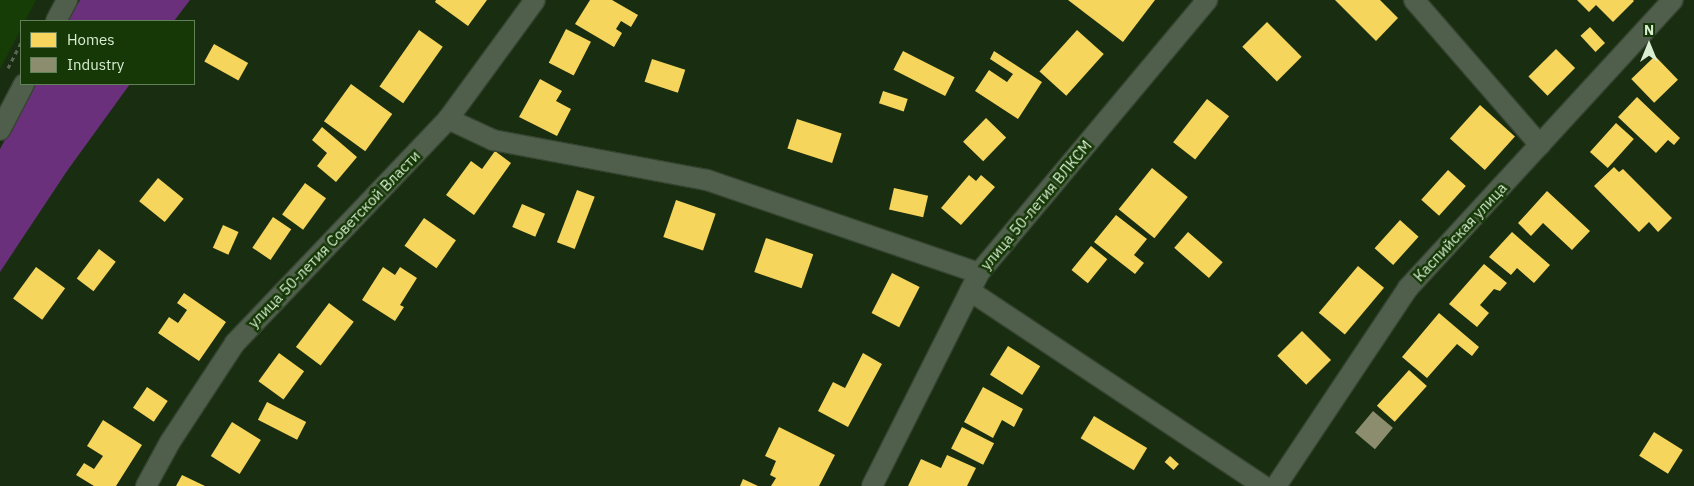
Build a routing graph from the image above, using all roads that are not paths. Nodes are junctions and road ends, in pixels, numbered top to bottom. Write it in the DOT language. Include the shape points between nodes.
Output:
graph roads {
  1 [pos="67,0"];
  2 [pos="535,0"];
  3 [pos="1208,0"];
  4 [pos="1414,0"];
  5 [pos="1674,0"];
  6 [pos="57,20"];
  7 [pos="23,85"];
  8 [pos="448,119"];
  9 [pos="0,130"];
  10 [pos="1540,145"];
  11 [pos="979,273"];
  12 [pos="970,291"];
  13 [pos="146,486"];
  14 [pos="872,486"];
  15 [pos="1263,486"];
  16 [pos="1276,486"];
  1 -- 6 [label="street"];
  2 -- 8 [label="street, улица 50-летия Советской Власти"];
  3 -- 11 [label="street, улица 50-летия ВЛКСМ"];
  4 -- 10 [label="street"];
  5 -- 10 [label="street, Каспийская улица"];
  7 -- 9 [label="street"];
  8 -- 11 [label="street" via="493,140 707,180"];
  8 -- 13 [label="street, улица 50-летия Советской Власти" via="235,343 170,442"];
  10 -- 16 [label="street, Каспийская улица" via="1408,288"];
  11 -- 12 [label="street, улица 50-летия ВЛКСМ"];
  12 -- 14 [label="street, улица 50-летия ВЛКСМ"];
  12 -- 15 [label="street"];
}
